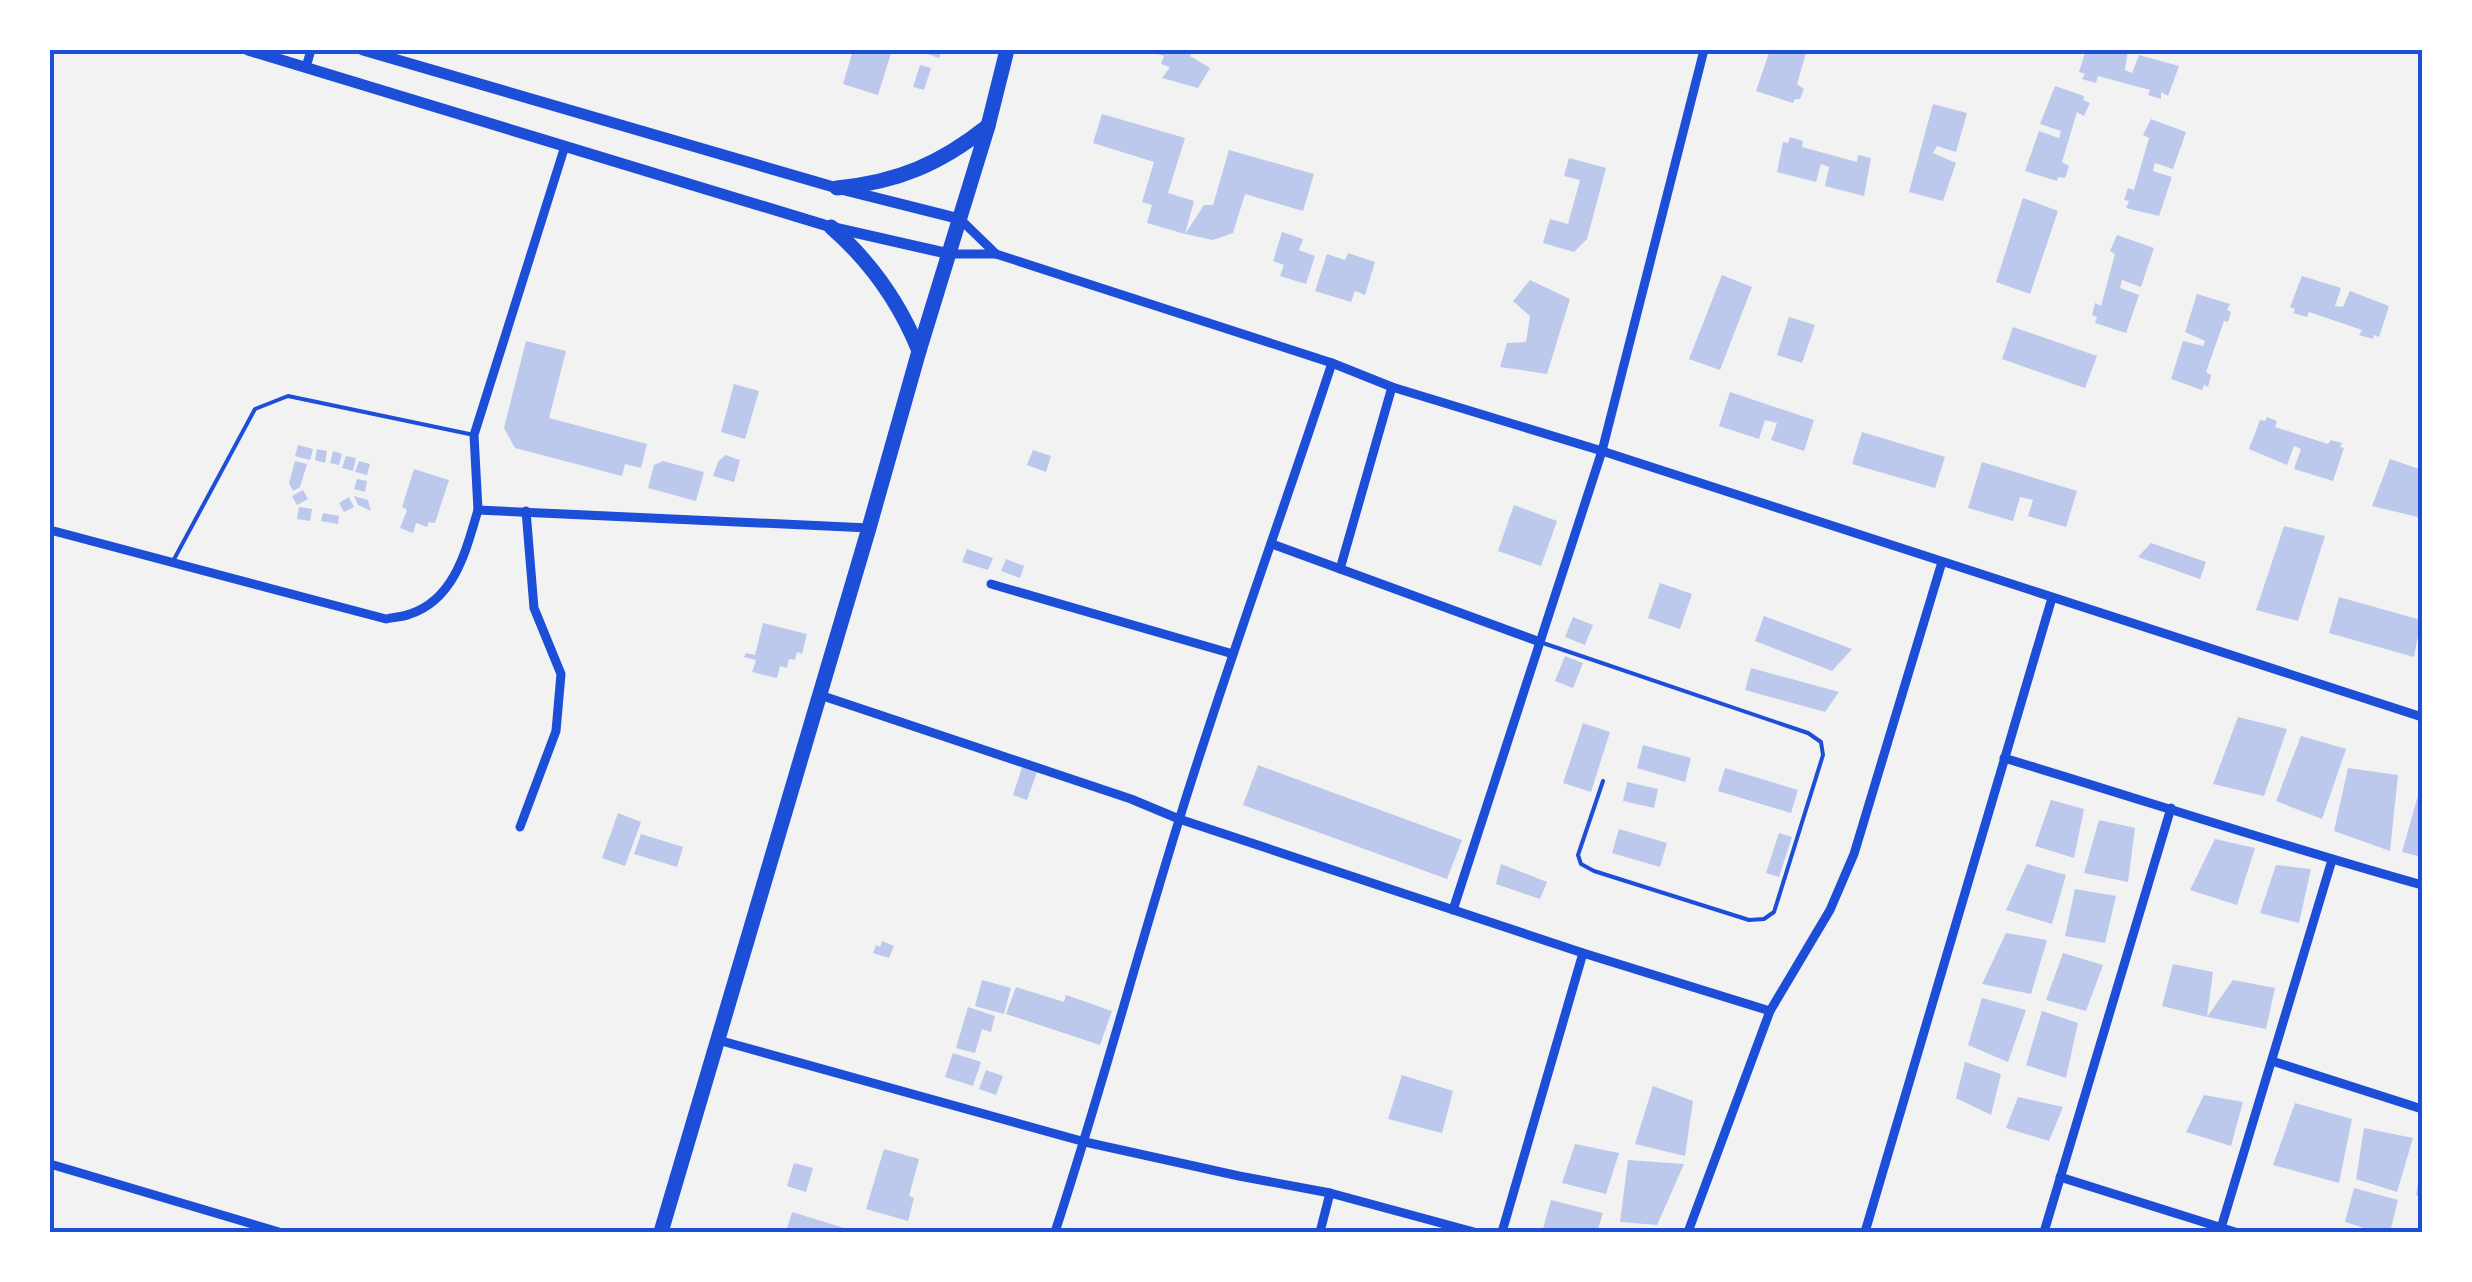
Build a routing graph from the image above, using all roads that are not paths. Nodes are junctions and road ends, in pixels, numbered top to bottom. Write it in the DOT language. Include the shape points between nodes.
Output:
graph roads {
  1 [pos="248,50"];
  2 [pos="311,50"];
  3 [pos="363,50"];
  4 [pos="1008,50"];
  5 [pos="1704,50"];
  6 [pos="306,68"];
  7 [pos="988,126"];
  8 [pos="565,146"];
  9 [pos="837,188"];
  10 [pos="960,219"];
  11 [pos="831,226"];
  12 [pos="950,254"];
  13 [pos="996,254"];
  14 [pos="918,351"];
  15 [pos="1332,363"];
  16 [pos="1392,387"];
  17 [pos="474,435"];
  18 [pos="1602,451"];
  19 [pos="478,510"];
  20 [pos="526,512"];
  21 [pos="869,528"];
  22 [pos="50,530"];
  23 [pos="1272,544"];
  24 [pos="1942,562"];
  25 [pos="172,563"];
  26 [pos="1340,569"];
  27 [pos="991,584"];
  28 [pos="2052,598"];
  29 [pos="1540,642"];
  30 [pos="1232,654"];
  31 [pos="820,695"];
  32 [pos="2422,718"];
  33 [pos="2004,758"];
  34 [pos="1603,781"];
  35 [pos="2171,808"];
  36 [pos="1179,819"];
  37 [pos="520,828"];
  38 [pos="2332,860"];
  39 [pos="2422,886"];
  40 [pos="1454,910"];
  41 [pos="1584,953"];
  42 [pos="1770,1011"];
  43 [pos="718,1040"];
  44 [pos="2272,1061"];
  45 [pos="2422,1110"];
  46 [pos="1085,1142"];
  47 [pos="50,1164"];
  48 [pos="2060,1177"];
  49 [pos="1330,1193"];
  50 [pos="2221,1228"];
  51 [pos="279,1232"];
  52 [pos="661,1232"];
  53 [pos="1056,1232"];
  54 [pos="1320,1232"];
  55 [pos="1474,1232"];
  56 [pos="1502,1232"];
  57 [pos="1688,1232"];
  58 [pos="1864,1232"];
  59 [pos="2044,1232"];
  60 [pos="2234,1232"];
  1 -- 6 [label="street"];
  2 -- 6 [label="street"];
  3 -- 9 [label="street"];
  4 -- 7 [label="highway"];
  5 -- 18 [label="street"];
  6 -- 8 [label="street"];
  7 -- 9 [label="highway" via="918,170"];
  7 -- 10 [label="highway"];
  8 -- 11 [label="street"];
  8 -- 17 [label="street"];
  9 -- 10 [label="street"];
  10 -- 12 [label="highway"];
  10 -- 13 [label="street"];
  11 -- 12 [label="street"];
  11 -- 14 [label="highway" via="875,270"];
  12 -- 13 [label="street"];
  12 -- 14 [label="highway"];
  13 -- 15 [label="street"];
  14 -- 21 [label="highway"];
  15 -- 16 [label="street"];
  15 -- 23 [label="street"];
  16 -- 18 [label="street"];
  16 -- 26 [label="street"];
  17 -- 19 [label="street"];
  17 -- 25 [label="lane" via="288,396 254,409"];
  18 -- 24 [label="street"];
  18 -- 29 [label="street"];
  19 -- 20 [label="street"];
  19 -- 25 [label="street" via="460,568 437,598 412,614 386,618"];
  20 -- 21 [label="street"];
  20 -- 37 [label="street" via="534,608 561,674 556,731"];
  21 -- 31 [label="highway"];
  22 -- 25 [label="street"];
  23 -- 26 [label="street"];
  23 -- 30 [label="street"];
  24 -- 28 [label="street"];
  24 -- 42 [label="street" via="1854,854 1830,910"];
  26 -- 29 [label="street"];
  27 -- 30 [label="street"];
  28 -- 32 [label="street"];
  28 -- 33 [label="street"];
  29 -- 34 [label="lane" via="1808,733 1821,742 1823,755 1774,912 1764,919 1749,920 1581,864 1578,855"];
  29 -- 40 [label="street"];
  30 -- 36 [label="street"];
  31 -- 36 [label="street"];
  31 -- 43 [label="highway"];
  33 -- 35 [label="street"];
  33 -- 58 [label="street"];
  35 -- 38 [label="street"];
  35 -- 48 [label="street"];
  36 -- 40 [label="street"];
  36 -- 46 [label="street"];
  38 -- 39 [label="street"];
  38 -- 44 [label="street"];
  40 -- 41 [label="street"];
  41 -- 42 [label="street"];
  41 -- 56 [label="street"];
  42 -- 57 [label="street"];
  43 -- 46 [label="street"];
  43 -- 52 [label="highway"];
  44 -- 45 [label="street"];
  44 -- 50 [label="street"];
  46 -- 49 [label="street"];
  46 -- 53 [label="street"];
  47 -- 51 [label="street"];
  48 -- 50 [label="street"];
  48 -- 59 [label="street"];
  49 -- 54 [label="street"];
  49 -- 55 [label="street"];
  50 -- 60 [label="street"];
}
